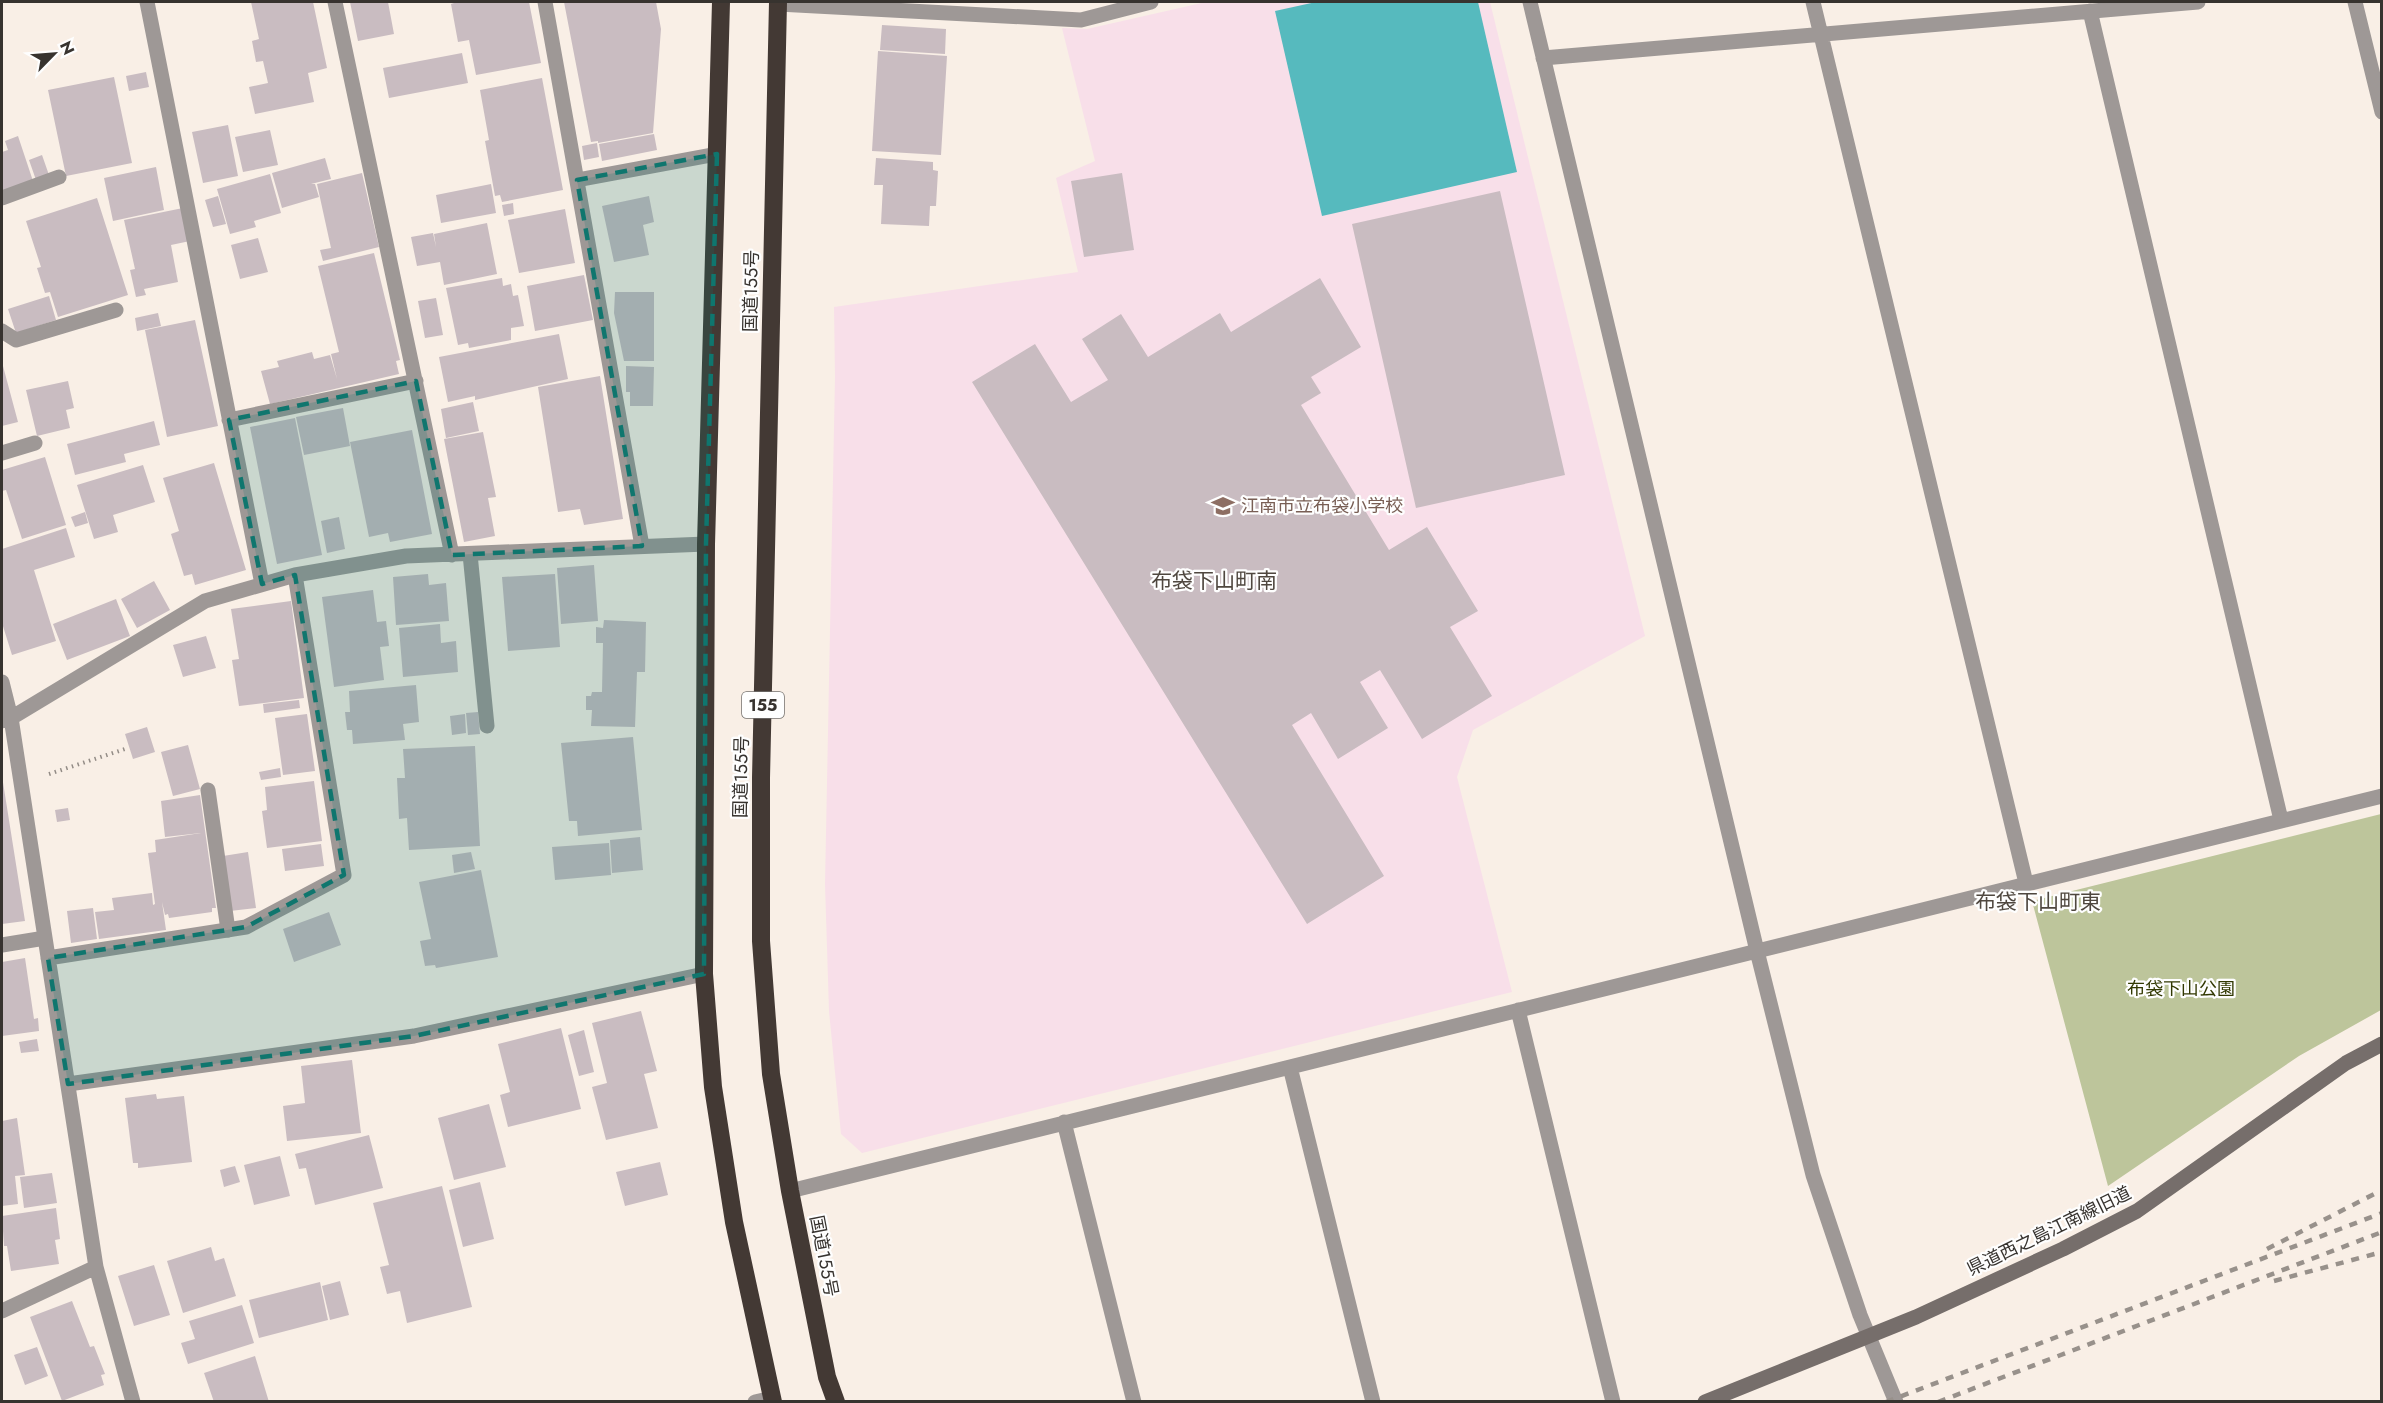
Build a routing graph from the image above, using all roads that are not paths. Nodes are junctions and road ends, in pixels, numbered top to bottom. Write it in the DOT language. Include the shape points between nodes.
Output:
graph roads {
  1 [pos="147,2"];
  2 [pos="335,2"];
  3 [pos="545,2"];
  4 [pos="721,2"];
  5 [pos="1151,2"];
  6 [pos="1530,2"];
  7 [pos="1813,2"];
  8 [pos="2198,2"];
  9 [pos="2355,2"];
  10 [pos="778,3"];
  11 [pos="2090,10"];
  12 [pos="1820,34"];
  13 [pos="1543,58"];
  14 [pos="2382,112"];
  15 [pos="717,154"];
  16 [pos="58,177"];
  17 [pos="577,180"];
  18 [pos="2,198"];
  19 [pos="116,310"];
  20 [pos="2,331"];
  21 [pos="416,381"];
  22 [pos="229,420"];
  23 [pos="35,443"];
  24 [pos="2,453"];
  25 [pos="706,544"];
  26 [pos="642,546"];
  27 [pos="470,554"];
  28 [pos="452,555"];
  29 [pos="295,575"];
  30 [pos="262,584"];
  31 [pos="2,682"];
  32 [pos="6,720"];
  33 [pos="487,726"];
  34 [pos="208,790"];
  35 [pos="2382,796"];
  36 [pos="2282,820"];
  37 [pos="2026,882"];
  38 [pos="228,930"];
  39 [pos="45,938"];
  40 [pos="2,945"];
  41 [pos="1757,951"];
  42 [pos="48,958"];
  43 [pos="704,974"];
  44 [pos="1518,1010"];
  45 [pos="2382,1044"];
  46 [pos="1290,1067"];
  47 [pos="68,1084"];
  48 [pos="1064,1122"];
  49 [pos="790,1191"];
  50 [pos="96,1267"];
  51 [pos="2,1311"];
  52 [pos="1869,1336"];
  53 [pos="767,1400"];
  54 [pos="132,1401"];
  55 [pos="836,1401"];
  56 [pos="1134,1401"];
  57 [pos="1373,1401"];
  58 [pos="1613,1401"];
  59 [pos="1705,1401"];
  60 [pos="1896,1401"];
  1 -- 22 [label="street"];
  2 -- 21 [label="street"];
  3 -- 17 [label="street"];
  4 -- 15 [label="highway, 国道155号"];
  5 -- 10 [label="street" via="1081,20"];
  6 -- 13 [label="street"];
  7 -- 12 [label="street"];
  8 -- 11 [label="street"];
  9 -- 14 [label="street"];
  10 -- 49 [label="highway, 国道155号 / 155" via="761,942 771,1074"];
  11 -- 12 [label="street"];
  11 -- 36 [label="street"];
  12 -- 13 [label="street"];
  12 -- 37 [label="street"];
  13 -- 41 [label="street"];
  15 -- 17 [label="street"];
  15 -- 25 [label="highway, 国道155号"];
  16 -- 18 [label="street"];
  17 -- 26 [label="street"];
  19 -- 20 [label="street" via="16,340"];
  21 -- 22 [label="street"];
  21 -- 28 [label="street"];
  22 -- 30 [label="street"];
  23 -- 24 [label="street"];
  25 -- 26 [label="street"];
  25 -- 43 [label="highway, 国道155号"];
  26 -- 27 [label="street"];
  27 -- 28 [label="street"];
  27 -- 33 [label="street"];
  28 -- 29 [label="street" via="406,556"];
  29 -- 30 [label="street"];
  29 -- 38 [label="street" via="344,875 246,927"];
  30 -- 32 [label="street" via="205,601"];
  31 -- 32 [label="street"];
  32 -- 39 [label="street" via="21,783"];
  34 -- 38 [label="street"];
  35 -- 36 [label="street"];
  36 -- 37 [label="street"];
  37 -- 41 [label="street"];
  38 -- 42 [label="street"];
  39 -- 40 [label="street"];
  39 -- 42 [label="street"];
  41 -- 44 [label="street"];
  41 -- 52 [label="street" via="1814,1175"];
  42 -- 47 [label="street"];
  43 -- 47 [label="street" via="414,1036"];
  43 -- 53 [label="highway, 国道155号" via="713,1087"];
  44 -- 46 [label="street"];
  44 -- 58 [label="street"];
  45 -- 52 [label="street, 県道西之島江南線旧道" via="2346,1063 2137,1211 2063,1250"];
  46 -- 48 [label="street"];
  46 -- 57 [label="street"];
  47 -- 50 [label="street"];
  48 -- 49 [label="street"];
  48 -- 56 [label="street"];
  49 -- 55 [label="highway, 国道155号 / 155" via="827,1377"];
  50 -- 51 [label="street"];
  50 -- 54 [label="street"];
  52 -- 59 [label="street, 県道西之島江南線旧道"];
  52 -- 60 [label="street"];
}
